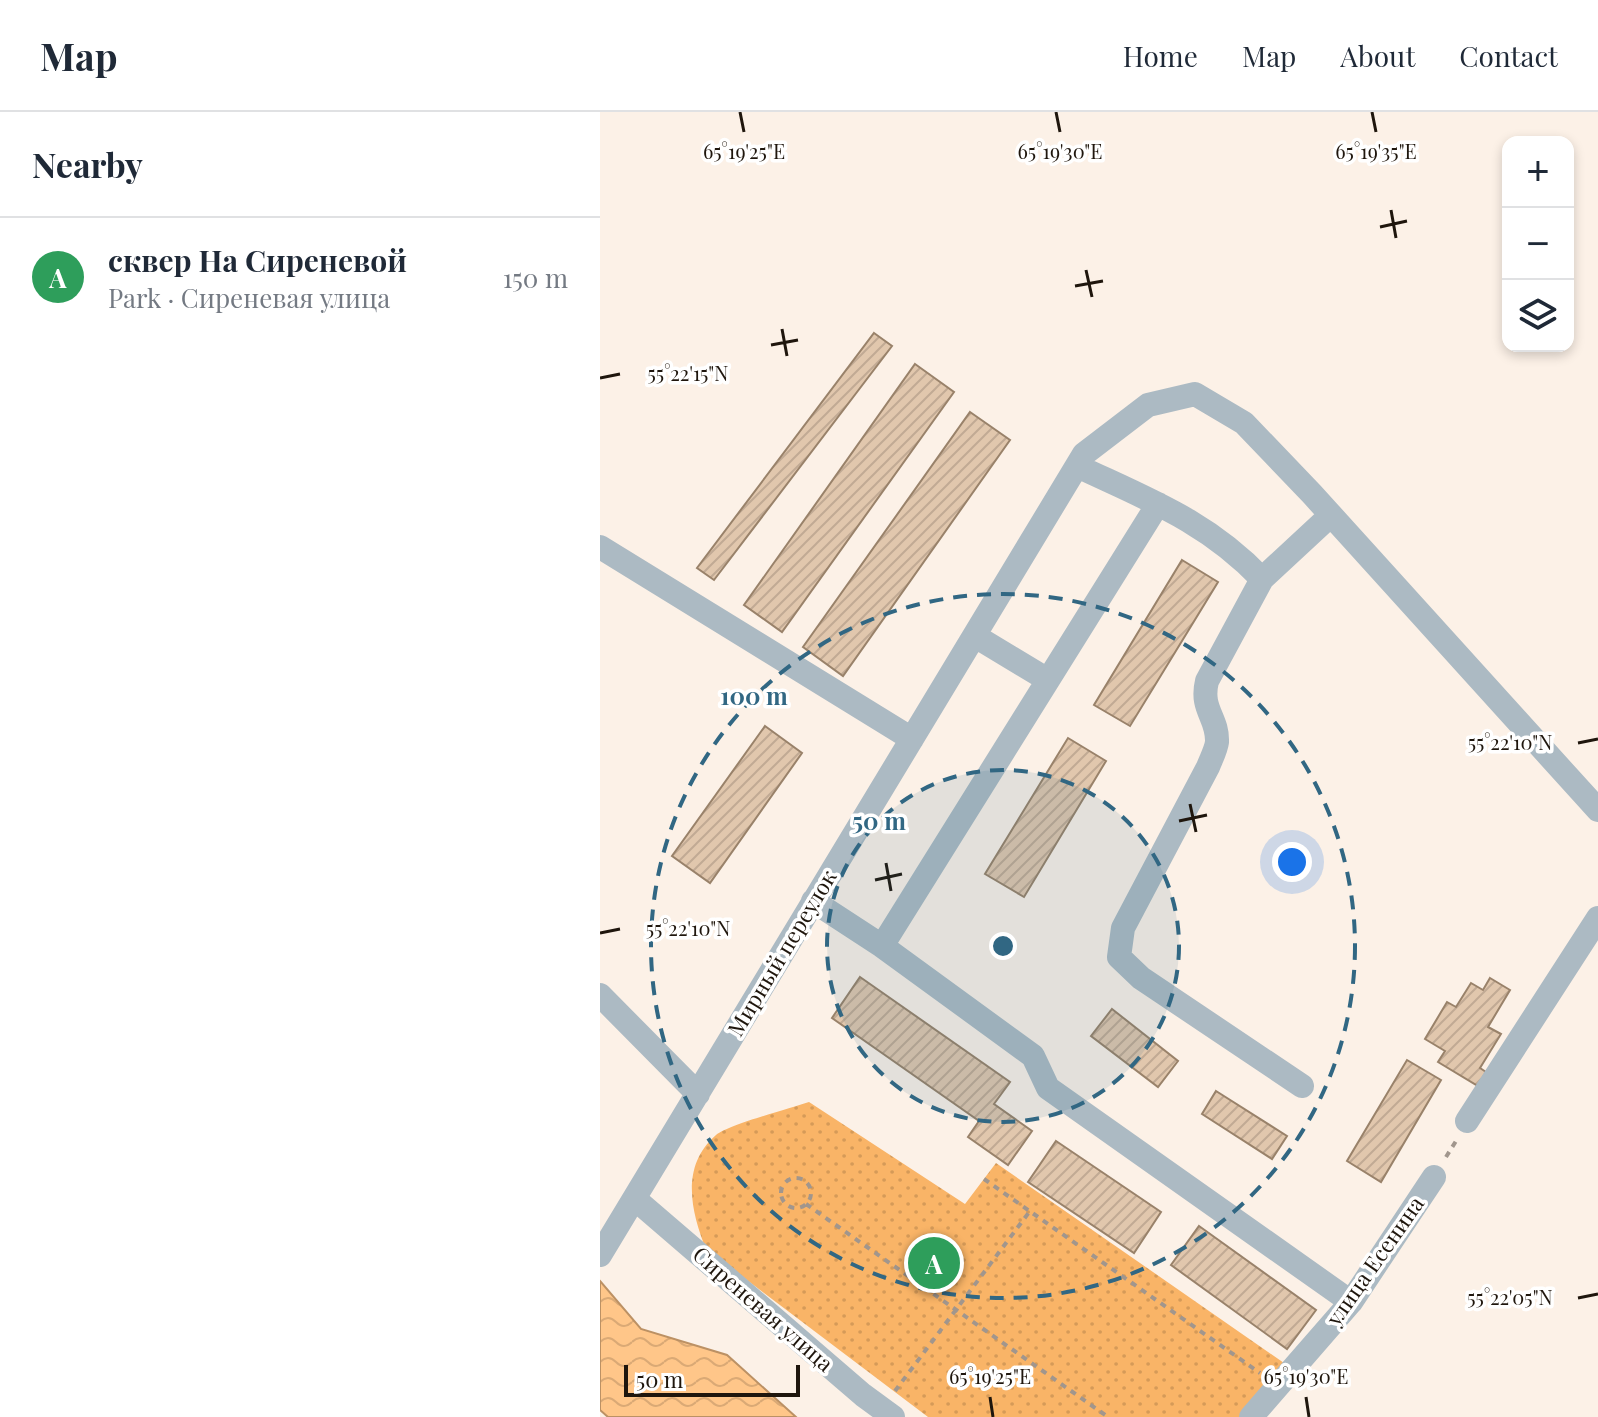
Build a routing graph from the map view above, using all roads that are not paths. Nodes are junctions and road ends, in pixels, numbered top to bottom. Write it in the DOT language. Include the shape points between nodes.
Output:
graph roads {
  1 [pos="1080,460"];
  2 [pos="1158,504"];
  3 [pos="1331,515"];
  4 [pos="600,547"];
  5 [pos="1262,579"];
  6 [pos="975,636"];
  7 [pos="1048,680"];
  8 [pos="912,739"];
  9 [pos="1598,810"];
  10 [pos="813,901"];
  11 [pos="1598,918"];
  12 [pos="882,946"];
  13 [pos="600,995"];
  14 [pos="1302,1086"];
  15 [pos="698,1094"];
  16 [pos="1467,1121"];
  17 [pos="1434,1177"];
  18 [pos="635,1199"];
  19 [pos="603,1251"];
  20 [pos="1351,1302"];
  21 [pos="887,1413"];
  22 [pos="1251,1417"];
  1 -- 2 [label="street"];
  1 -- 3 [label="street" via="1148,405 1195,394 1244,423"];
  1 -- 6 [label="street, Мирный переулок"];
  2 -- 5 [label="street" via="1191,519"];
  2 -- 7 [label="street"];
  3 -- 5 [label="street"];
  3 -- 9 [label="street"];
  4 -- 8 [label="street"];
  5 -- 14 [label="street" via="1207,681 1203,699 1217,743 1208,767 1123,928 1119,957 1141,978"];
  6 -- 7 [label="street"];
  6 -- 8 [label="street, Мирный переулок"];
  7 -- 12 [label="street"];
  8 -- 10 [label="street, Мирный переулок"];
  10 -- 12 [label="street"];
  10 -- 15 [label="street, Мирный переулок"];
  11 -- 16 [label="street"];
  12 -- 20 [label="street" via="1033,1056 1048,1088"];
  13 -- 15 [label="street"];
  15 -- 18 [label="street, Мирный переулок"];
  17 -- 20 [label="street, улица Есенина"];
  18 -- 19 [label="street, Мирный переулок"];
  18 -- 21 [label="street, Сиреневая улица"];
  20 -- 22 [label="street, улица Есенина"];
}
